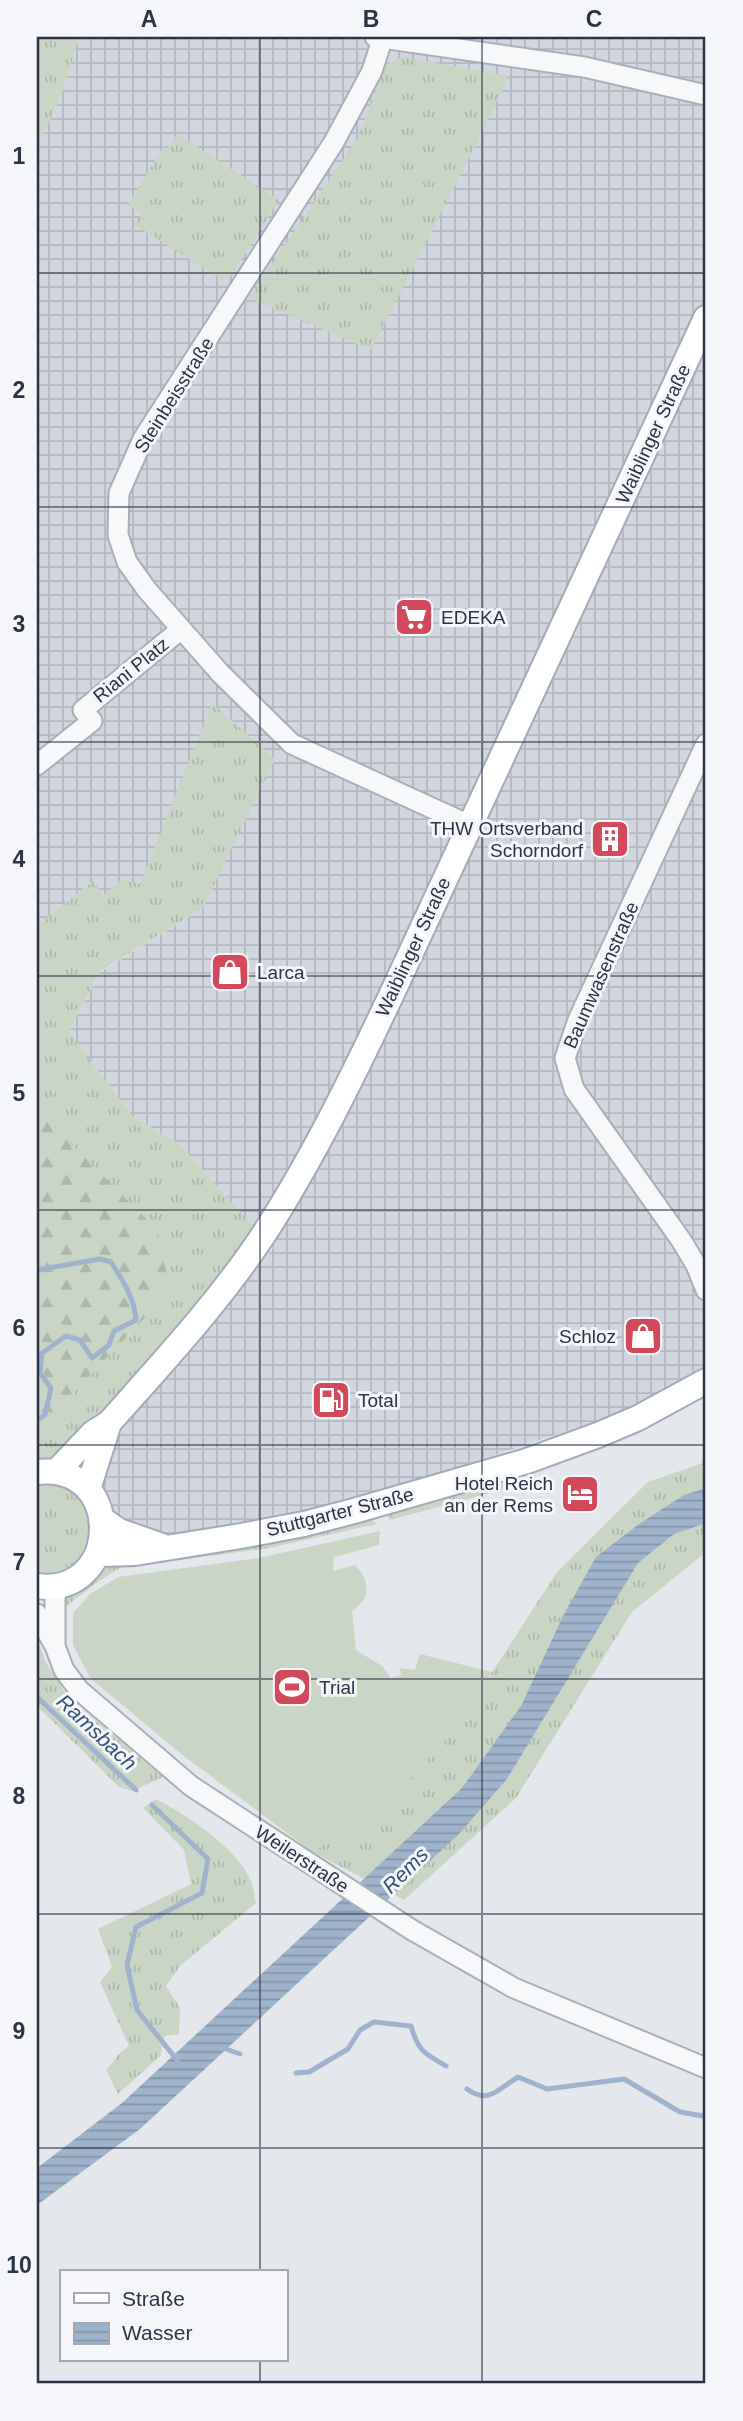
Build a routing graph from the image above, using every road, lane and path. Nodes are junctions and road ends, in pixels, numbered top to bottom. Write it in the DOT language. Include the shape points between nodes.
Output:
graph roads {
  1 [pos="380,37"];
  2 [pos="706,95"];
  3 [pos="706,318"];
  4 [pos="180,630"];
  5 [pos="706,744"];
  6 [pos="37,765"];
  7 [pos="469,825"];
  8 [pos="701,1270"];
  9 [pos="706,1290"];
  10 [pos="706,1381"];
  11 [pos="108,1423"];
  12 [pos="47,1471"];
  13 [pos="88,1489"];
  14 [pos="103,1520"];
  15 [pos="163,1546"];
  16 [pos="97,1554"];
  17 [pos="47,1586"];
  18 [pos="37,1614"];
  19 [pos="55,1646"];
  20 [pos="706,2068"];
  1 -- 2 [label="street, Steinbeisstraße" via="584,67"];
  1 -- 4 [label="street, Steinbeisstraße" via="372,71 334,142 143,439 120,493 118,535 127,562"];
  3 -- 7 [label="main road, Waiblinger Straße"];
  4 -- 6 [label="street, Riani Platz" via="83,710 92,720"];
  4 -- 7 [label="street, Steinbeisstraße" via="292,744"];
  5 -- 8 [label="street, Baumwasenstraße" via="578,1020 565,1058 574,1089"];
  7 -- 11 [label="main road, Waiblinger Straße" via="351,1080 307,1163 236,1273"];
  8 -- 9 [label="street, Baumwasenstraße"];
  10 -- 15 [label="main road, Stuttgarter Straße" via="638,1418 527,1461 304,1524"];
  11 -- 12 [label="main road, Waiblinger Straße"];
  11 -- 13 [label="main road, Waiblinger Straße"];
  12 -- 13 [label="main road" via="76,1479"];
  13 -- 14 [label="main road"];
  14 -- 15 [label="main road, Stuttgarter Straße" via="119,1531"];
  14 -- 16 [label="main road"];
  15 -- 16 [label="main road, Stuttgarter Straße" via="135,1553"];
  16 -- 17 [label="main road" via="88,1569 74,1579"];
  17 -- 19 [label="street, Weilerstraße" via="55,1598"];
  18 -- 19 [label="street, Weilerstraße"];
  19 -- 20 [label="street, Weilerstraße" via="64,1670 98,1709 191,1786 323,1873 514,1988"];
}
